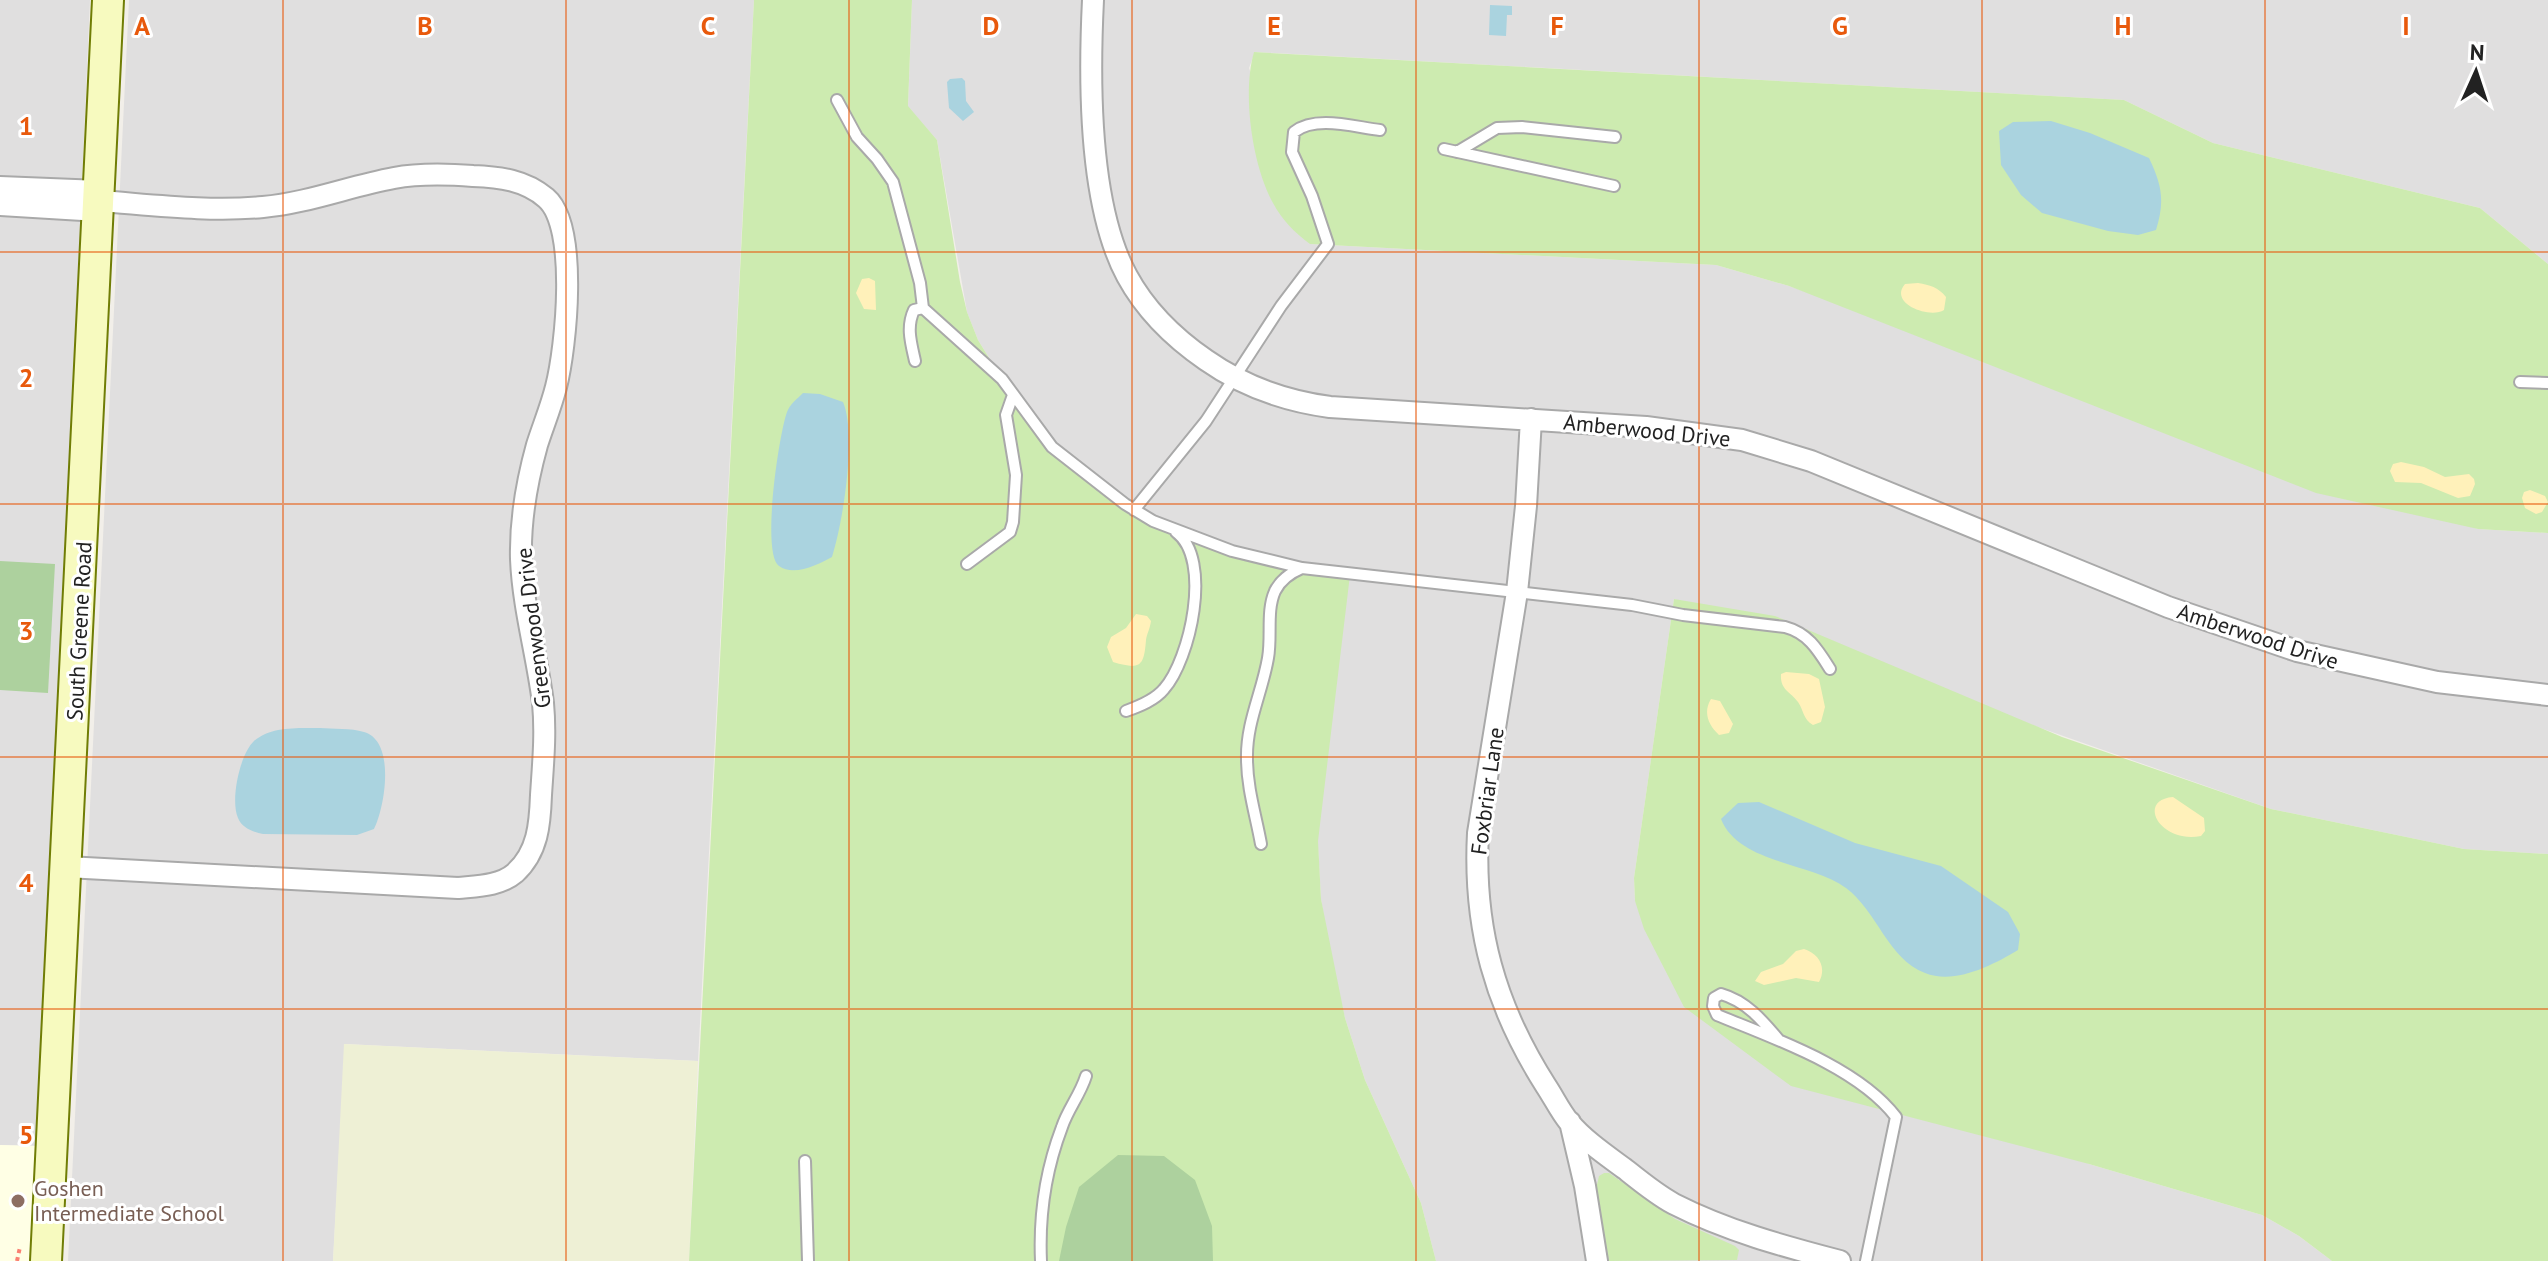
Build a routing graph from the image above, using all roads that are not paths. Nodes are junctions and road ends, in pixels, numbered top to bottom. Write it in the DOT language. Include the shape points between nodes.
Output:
graph roads {
  1 [pos="108,0"];
  2 [pos="1093,0"];
  3 [pos="837,100"];
  4 [pos="1380,130"];
  5 [pos="1615,137"];
  6 [pos="1444,149"];
  7 [pos="1457,152"];
  8 [pos="1614,186"];
  9 [pos="0,187"];
  10 [pos="99,201"];
  11 [pos="0,205"];
  12 [pos="923,308"];
  13 [pos="915,361"];
  14 [pos="1234,377"];
  15 [pos="2520,382"];
  16 [pos="2548,383"];
  17 [pos="1013,395"];
  18 [pos="1531,419"];
  19 [pos="1134,510"];
  20 [pos="1167,526"];
  21 [pos="967,564"];
  22 [pos="1302,568"];
  23 [pos="1517,592"];
  24 [pos="1830,669"];
  25 [pos="2548,695"];
  26 [pos="1126,711"];
  27 [pos="1261,844"];
  28 [pos="67,867"];
  29 [pos="1778,1039"];
  30 [pos="1086,1076"];
  31 [pos="1570,1122"];
  32 [pos="805,1161"];
  33 [pos="46,1261"];
  34 [pos="808,1261"];
  35 [pos="1041,1261"];
  36 [pos="1597,1261"];
  37 [pos="1840,1261"];
  38 [pos="1866,1261"];
  1 -- 10 [label="street, South Greene Road"];
  2 -- 14 [label="street, Amberwood Drive" via="1092,117 1105,212 1117,253 1141,299 1164,326"];
  3 -- 12 [label="lane" via="857,137 893,182"];
  4 -- 14 [label="lane" via="1315,123 1294,132 1292,152 1328,244"];
  5 -- 7 [label="lane" via="1497,128"];
  6 -- 7 [label="lane"];
  7 -- 8 [label="lane"];
  9 -- 10 [label="street"];
  10 -- 11 [label="street"];
  10 -- 28 [label="street, South Greene Road"];
  10 -- 28 [label="street, Greenwood Drive" via="244,208 398,177 500,177 528,185 549,201 560,220 566,242 565,326 562,361 524,512 523,582 545,736 537,839 513,875 458,888"];
  12 -- 13 [label="lane" via="910,317"];
  12 -- 17 [label="lane" via="975,352"];
  14 -- 18 [label="street, Amberwood Drive" via="1310,404"];
  14 -- 19 [label="lane" via="1206,421"];
  15 -- 16 [label="lane"];
  17 -- 19 [label="lane" via="1052,447"];
  17 -- 21 [label="lane" via="1006,415 1016,475 1013,522 1010,532"];
  18 -- 23 [label="street, Foxbriar Lane"];
  18 -- 25 [label="street, Amberwood Drive" via="1690,431 1765,446 2168,607 2297,651 2437,682"];
  19 -- 20 [label="lane"];
  20 -- 22 [label="lane" via="1232,551"];
  20 -- 26 [label="lane" via="1184,538 1196,570 1196,597 1174,675 1163,691"];
  22 -- 23 [label="lane"];
  22 -- 27 [label="lane" via="1281,581 1274,593 1267,662 1248,731 1249,782"];
  23 -- 24 [label="lane" via="1785,627 1814,644"];
  23 -- 31 [label="street, Foxbriar Lane" via="1476,869 1496,989 1510,1025"];
  28 -- 33 [label="street, South Greene Road"];
  29 -- 29 [label="lane" via="1735,998 1714,998 1717,1015"];
  29 -- 38 [label="lane" via="1862,1086 1896,1117"];
  30 -- 35 [label="lane" via="1050,1166 1041,1211"];
  31 -- 36 [label="street"];
  31 -- 37 [label="street, Foxbriar Lane" via="1671,1203 1777,1245"];
  32 -- 34 [label="lane"];
}
